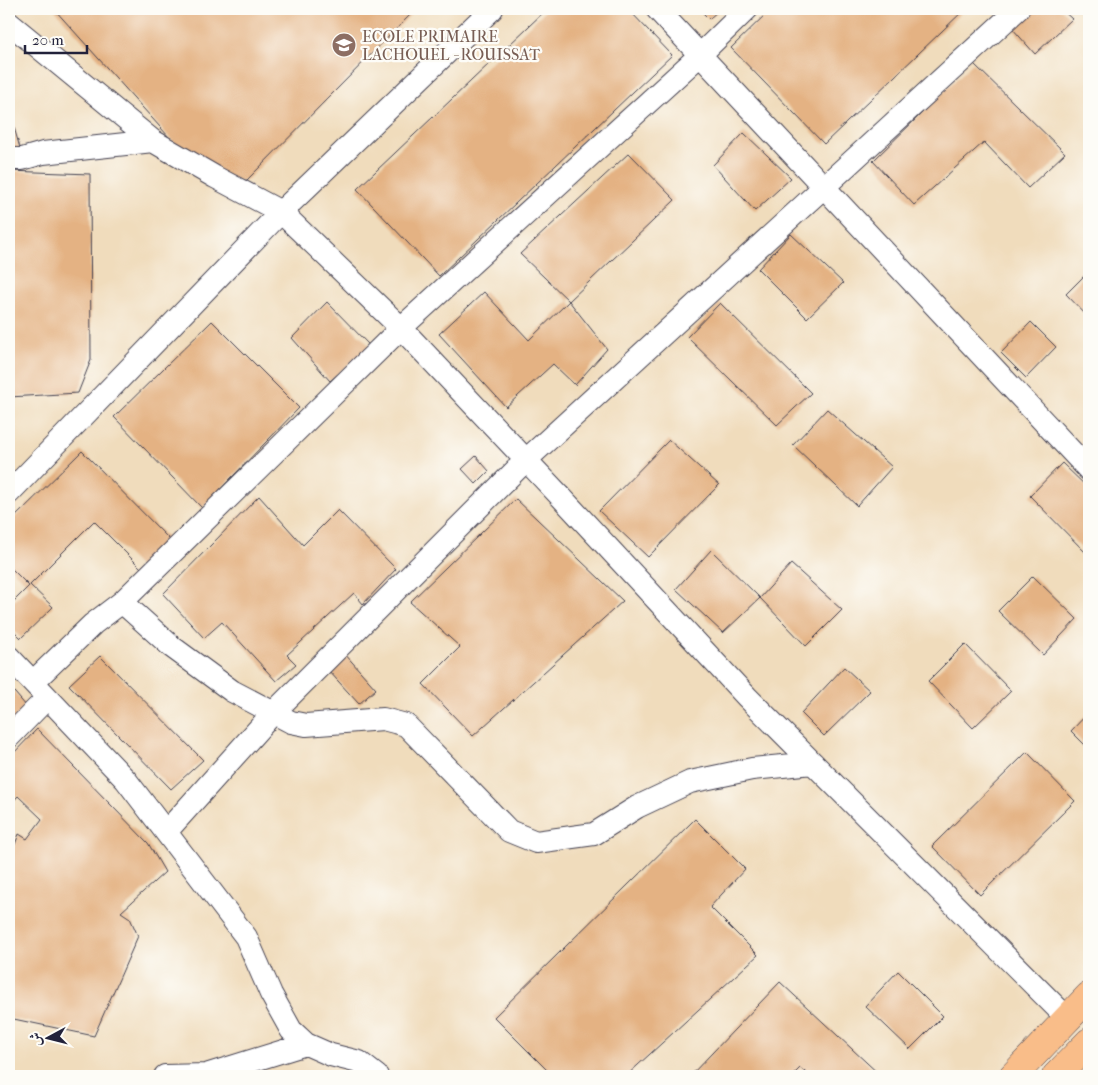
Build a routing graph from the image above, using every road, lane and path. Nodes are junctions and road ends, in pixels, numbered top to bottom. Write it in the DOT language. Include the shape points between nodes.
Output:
graph roads {
  1 [pos="492,9"];
  2 [pos="657,9"];
  3 [pos="747,9"];
  4 [pos="1018,9"];
  5 [pos="9,23"];
  6 [pos="700,55"];
  7 [pos="153,141"];
  8 [pos="9,159"];
  9 [pos="824,187"];
  10 [pos="281,212"];
  11 [pos="401,328"];
  12 [pos="526,460"];
  13 [pos="1089,470"];
  14 [pos="9,493"];
  15 [pos="122,602"];
  16 [pos="9,657"];
  17 [pos="40,690"];
  18 [pos="273,713"];
  19 [pos="9,737"];
  20 [pos="813,763"];
  21 [pos="166,832"];
  22 [pos="1089,996"];
  23 [pos="1068,1018"];
  24 [pos="1089,1042"];
  25 [pos="306,1044"];
  26 [pos="165,1076"];
  27 [pos="377,1076"];
  28 [pos="1013,1076"];
  29 [pos="1056,1076"];
  1 -- 10 [label="street"];
  2 -- 6 [label="street"];
  3 -- 6 [label="street"];
  4 -- 9 [label="street"];
  5 -- 7 [label="street"];
  6 -- 9 [label="street"];
  6 -- 11 [label="street"];
  7 -- 8 [label="street" via="43,152 28,158"];
  7 -- 10 [label="street"];
  9 -- 12 [label="street"];
  9 -- 13 [label="street"];
  10 -- 11 [label="street"];
  10 -- 14 [label="street"];
  11 -- 12 [label="street"];
  11 -- 15 [label="street"];
  12 -- 18 [label="street"];
  12 -- 20 [label="street" via="747,697"];
  15 -- 17 [label="street" via="93,624"];
  15 -- 18 [label="street" via="172,647 232,691"];
  16 -- 17 [label="street"];
  17 -- 19 [label="street"];
  17 -- 21 [label="street" via="126,780"];
  18 -- 20 [label="street" via="291,722 306,724 383,719 406,725 509,831 536,842 594,834 637,807 690,782 752,769"];
  18 -- 21 [label="street"];
  20 -- 23 [label="street"];
  21 -- 25 [label="street" via="246,937 291,1030"];
  22 -- 23 [label="main road"];
  23 -- 28 [label="main road"];
  24 -- 29 [label="main road"];
  25 -- 26 [label="street" via="206,1075"];
  25 -- 27 [label="street" via="359,1062"];
}
